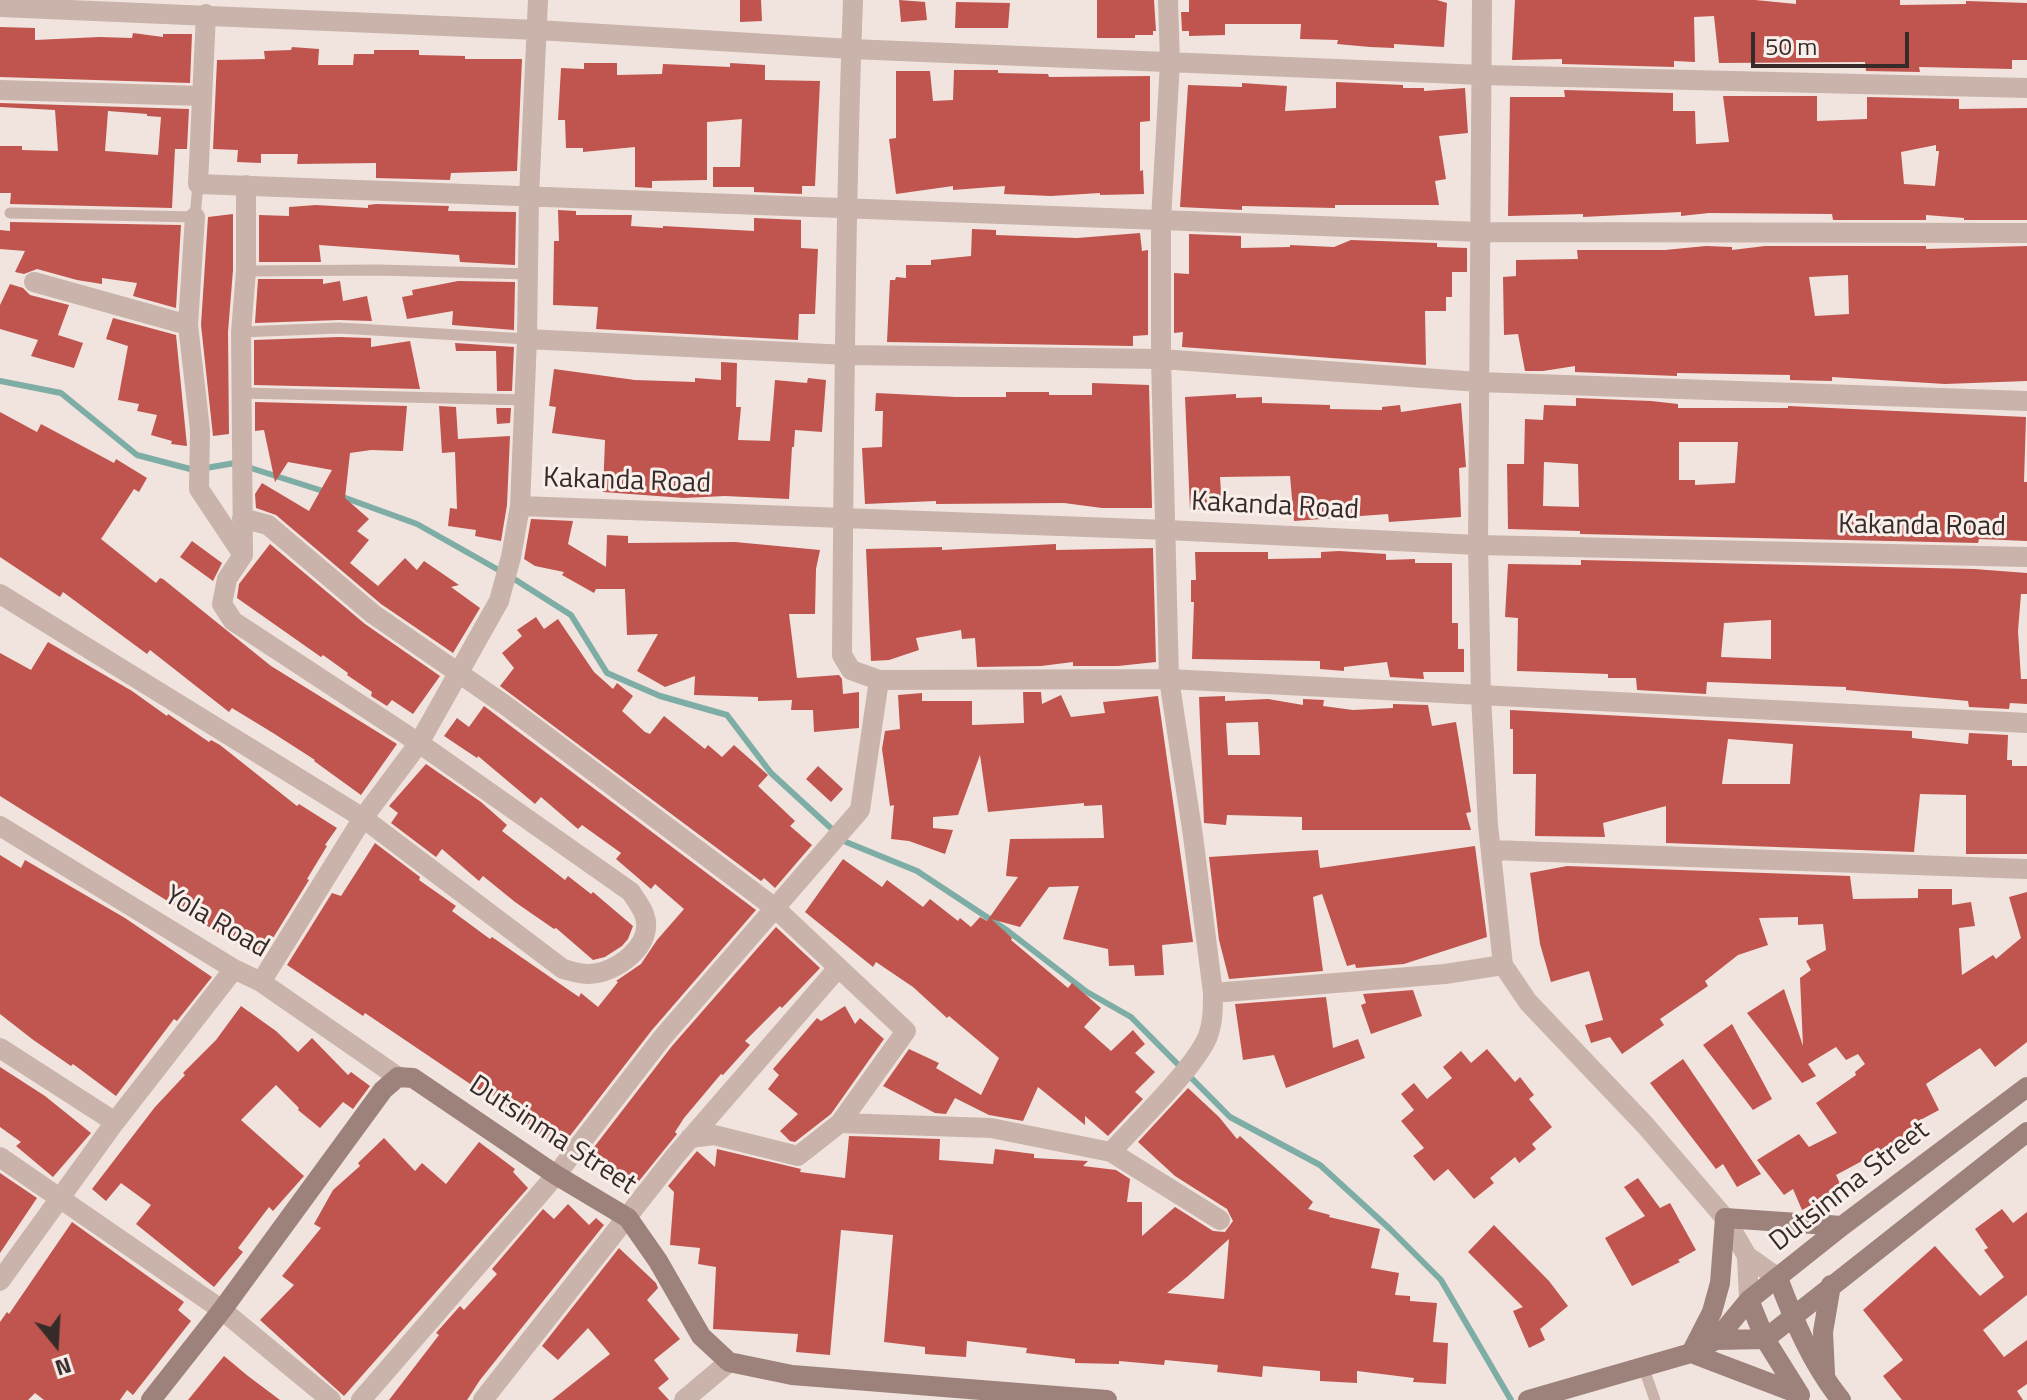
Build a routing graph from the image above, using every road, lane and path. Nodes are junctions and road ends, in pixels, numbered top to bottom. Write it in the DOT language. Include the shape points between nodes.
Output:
graph roads {
  1 [pos="538,0"];
  2 [pos="853,0"];
  3 [pos="1168,0"];
  4 [pos="1482,0"];
  5 [pos="0,7"];
  6 [pos="213,10"];
  7 [pos="537,30"];
  8 [pos="851,49"];
  9 [pos="1170,62"];
  10 [pos="1482,75"];
  11 [pos="2027,88"];
  12 [pos="0,90"];
  13 [pos="201,96"];
  14 [pos="198,184"];
  15 [pos="246,185"];
  16 [pos="529,197"];
  17 [pos="846,209"];
  18 [pos="10,213"];
  19 [pos="195,217"];
  20 [pos="1161,220"];
  21 [pos="1481,232"];
  22 [pos="2027,233"];
  23 [pos="246,271"];
  24 [pos="528,274"];
  25 [pos="34,282"];
  26 [pos="188,325"];
  27 [pos="241,332"];
  28 [pos="527,339"];
  29 [pos="847,355"];
  30 [pos="1161,359"];
  31 [pos="1479,382"];
  32 [pos="242,393"];
  33 [pos="525,400"];
  34 [pos="2027,401"];
  35 [pos="520,506"];
  36 [pos="843,517"];
  37 [pos="242,518"];
  38 [pos="1167,530"];
  39 [pos="1478,545"];
  40 [pos="243,555"];
  41 [pos="2027,557"];
  42 [pos="0,594"];
  43 [pos="458,674"];
  44 [pos="1169,679"];
  45 [pos="879,680"];
  46 [pos="1481,696"];
  47 [pos="2027,723"];
  48 [pos="419,743"];
  49 [pos="363,818"];
  50 [pos="0,826"];
  51 [pos="1492,850"];
  52 [pos="2027,869"];
  53 [pos="775,908"];
  54 [pos="1503,965"];
  55 [pos="838,968"];
  56 [pos="234,969"];
  57 [pos="261,982"];
  58 [pos="1213,993"];
  59 [pos="0,1048"];
  60 [pos="398,1077"];
  61 [pos="2027,1087"];
  62 [pos="115,1122"];
  63 [pos="840,1123"];
  64 [pos="2027,1132"];
  65 [pos="690,1138"];
  66 [pos="1111,1152"];
  67 [pos="0,1157"];
  68 [pos="556,1175"];
  69 [pos="63,1198"];
  70 [pos="628,1218"];
  71 [pos="1725,1218"];
  72 [pos="1220,1220"];
  73 [pos="1842,1226"];
  74 [pos="1747,1256"];
  75 [pos="1778,1278"];
  76 [pos="1,1279"];
  77 [pos="1831,1285"];
  78 [pos="1749,1300"];
  79 [pos="222,1310"];
  80 [pos="1793,1317"];
  81 [pos="1765,1339"];
  82 [pos="1716,1340"];
  83 [pos="1691,1353"];
  84 [pos="729,1362"];
  85 [pos="1643,1366"];
  86 [pos="1825,1381"];
  87 [pos="1801,1397"];
  88 [pos="151,1400"];
  89 [pos="331,1400"];
  90 [pos="361,1400"];
  91 [pos="483,1400"];
  92 [pos="684,1400"];
  93 [pos="1107,1400"];
  94 [pos="1528,1400"];
  95 [pos="1655,1400"];
  96 [pos="1841,1400"];
  1 -- 7 [label="street"];
  2 -- 8 [label="street"];
  3 -- 9 [label="street"];
  4 -- 10 [label="street"];
  5 -- 6 [label="street"];
  6 -- 7 [label="street"];
  6 -- 13 [label="street"];
  7 -- 8 [label="street"];
  7 -- 16 [label="street"];
  8 -- 9 [label="street"];
  8 -- 17 [label="street"];
  9 -- 10 [label="street"];
  9 -- 20 [label="street"];
  10 -- 11 [label="street"];
  10 -- 21 [label="street"];
  12 -- 13 [label="street"];
  13 -- 14 [label="street"];
  14 -- 15 [label="street"];
  14 -- 19 [label="lane"];
  15 -- 16 [label="street"];
  15 -- 23 [label="street"];
  16 -- 17 [label="street"];
  16 -- 24 [label="street"];
  17 -- 20 [label="street"];
  17 -- 29 [label="street"];
  18 -- 19 [label="lane"];
  19 -- 26 [label="street"];
  20 -- 21 [label="street"];
  20 -- 30 [label="street"];
  21 -- 22 [label="street"];
  21 -- 31 [label="street"];
  23 -- 24 [label="lane"];
  23 -- 27 [label="street"];
  24 -- 28 [label="street"];
  25 -- 26 [label="street"];
  26 -- 40 [label="street" via="200,430 199,489"];
  27 -- 28 [label="lane" via="339,328"];
  27 -- 32 [label="street"];
  28 -- 29 [label="street"];
  28 -- 33 [label="street"];
  29 -- 30 [label="street"];
  29 -- 36 [label="street"];
  30 -- 31 [label="street"];
  30 -- 38 [label="street"];
  31 -- 34 [label="street"];
  31 -- 39 [label="street"];
  32 -- 33 [label="lane"];
  32 -- 37 [label="street"];
  33 -- 35 [label="street"];
  35 -- 36 [label="street, Kakanda Road"];
  35 -- 43 [label="street" via="499,601"];
  36 -- 38 [label="street, Kakanda Road"];
  36 -- 45 [label="street" via="842,655 851,670"];
  37 -- 40 [label="street"];
  37 -- 43 [label="street" via="268,525 373,614"];
  38 -- 39 [label="street, Kakanda Road"];
  38 -- 44 [label="street"];
  39 -- 41 [label="street, Kakanda Road"];
  39 -- 46 [label="street"];
  40 -- 48 [label="street" via="227,579 222,604 233,621"];
  42 -- 49 [label="street"];
  43 -- 48 [label="street"];
  43 -- 53 [label="street"];
  44 -- 45 [label="street"];
  44 -- 46 [label="street"];
  44 -- 58 [label="street"];
  45 -- 53 [label="street" via="860,810"];
  46 -- 47 [label="street"];
  46 -- 51 [label="street"];
  48 -- 49 [label="street"];
  48 -- 49 [label="street" via="631,892 645,916 645,934 631,957 589,974 563,969"];
  49 -- 57 [label="street"];
  50 -- 56 [label="street, Yola Road"];
  51 -- 52 [label="street"];
  51 -- 54 [label="street"];
  53 -- 55 [label="street"];
  53 -- 68 [label="street" via="662,1038"];
  54 -- 58 [label="street"];
  54 -- 71 [label="street" via="1528,1002"];
  55 -- 63 [label="street" via="906,1031"];
  55 -- 65 [label="street"];
  56 -- 57 [label="street, Yola Road"];
  56 -- 62 [label="street"];
  57 -- 60 [label="street, Yola Road"];
  58 -- 66 [label="street" via="1207,1038"];
  59 -- 62 [label="street"];
  60 -- 68 [label="street, Dutsinma Street" via="413,1078"];
  60 -- 79 [label="street" via="383,1090"];
  61 -- 73 [label="street, Dutsinma Street"];
  62 -- 69 [label="street"];
  63 -- 65 [label="street" via="798,1156 714,1135"];
  63 -- 66 [label="street" via="991,1128"];
  64 -- 77 [label="street"];
  65 -- 70 [label="street"];
  66 -- 72 [label="street"];
  67 -- 69 [label="street"];
  68 -- 70 [label="street, Dutsinma Street"];
  68 -- 90 [label="street"];
  69 -- 76 [label="street"];
  69 -- 79 [label="street"];
  70 -- 84 [label="street, Dutsinma Street" via="701,1336"];
  70 -- 91 [label="street"];
  71 -- 73 [label="street"];
  71 -- 74 [label="street"];
  71 -- 83 [label="street" via="1720,1283"];
  73 -- 75 [label="street, Dutsinma Street"];
  74 -- 75 [label="street"];
  74 -- 78 [label="street"];
  75 -- 78 [label="street, Dutsinma Street"];
  75 -- 80 [label="street"];
  77 -- 80 [label="street"];
  77 -- 86 [label="street" via="1823,1332"];
  78 -- 81 [label="street"];
  78 -- 82 [label="street, Dutsinma Street"];
  79 -- 88 [label="street"];
  79 -- 89 [label="street"];
  80 -- 81 [label="street"];
  80 -- 86 [label="street"];
  81 -- 82 [label="street, Dutsinma Street"];
  81 -- 87 [label="street"];
  82 -- 83 [label="street, Dutsinma Street"];
  83 -- 85 [label="street, Dutsinma Street"];
  83 -- 87 [label="street"];
  84 -- 92 [label="street"];
  84 -- 93 [label="street" via="792,1375"];
  85 -- 94 [label="street, Dutsinma Street"];
  85 -- 95 [label="lane"];
  86 -- 96 [label="street"];
}
